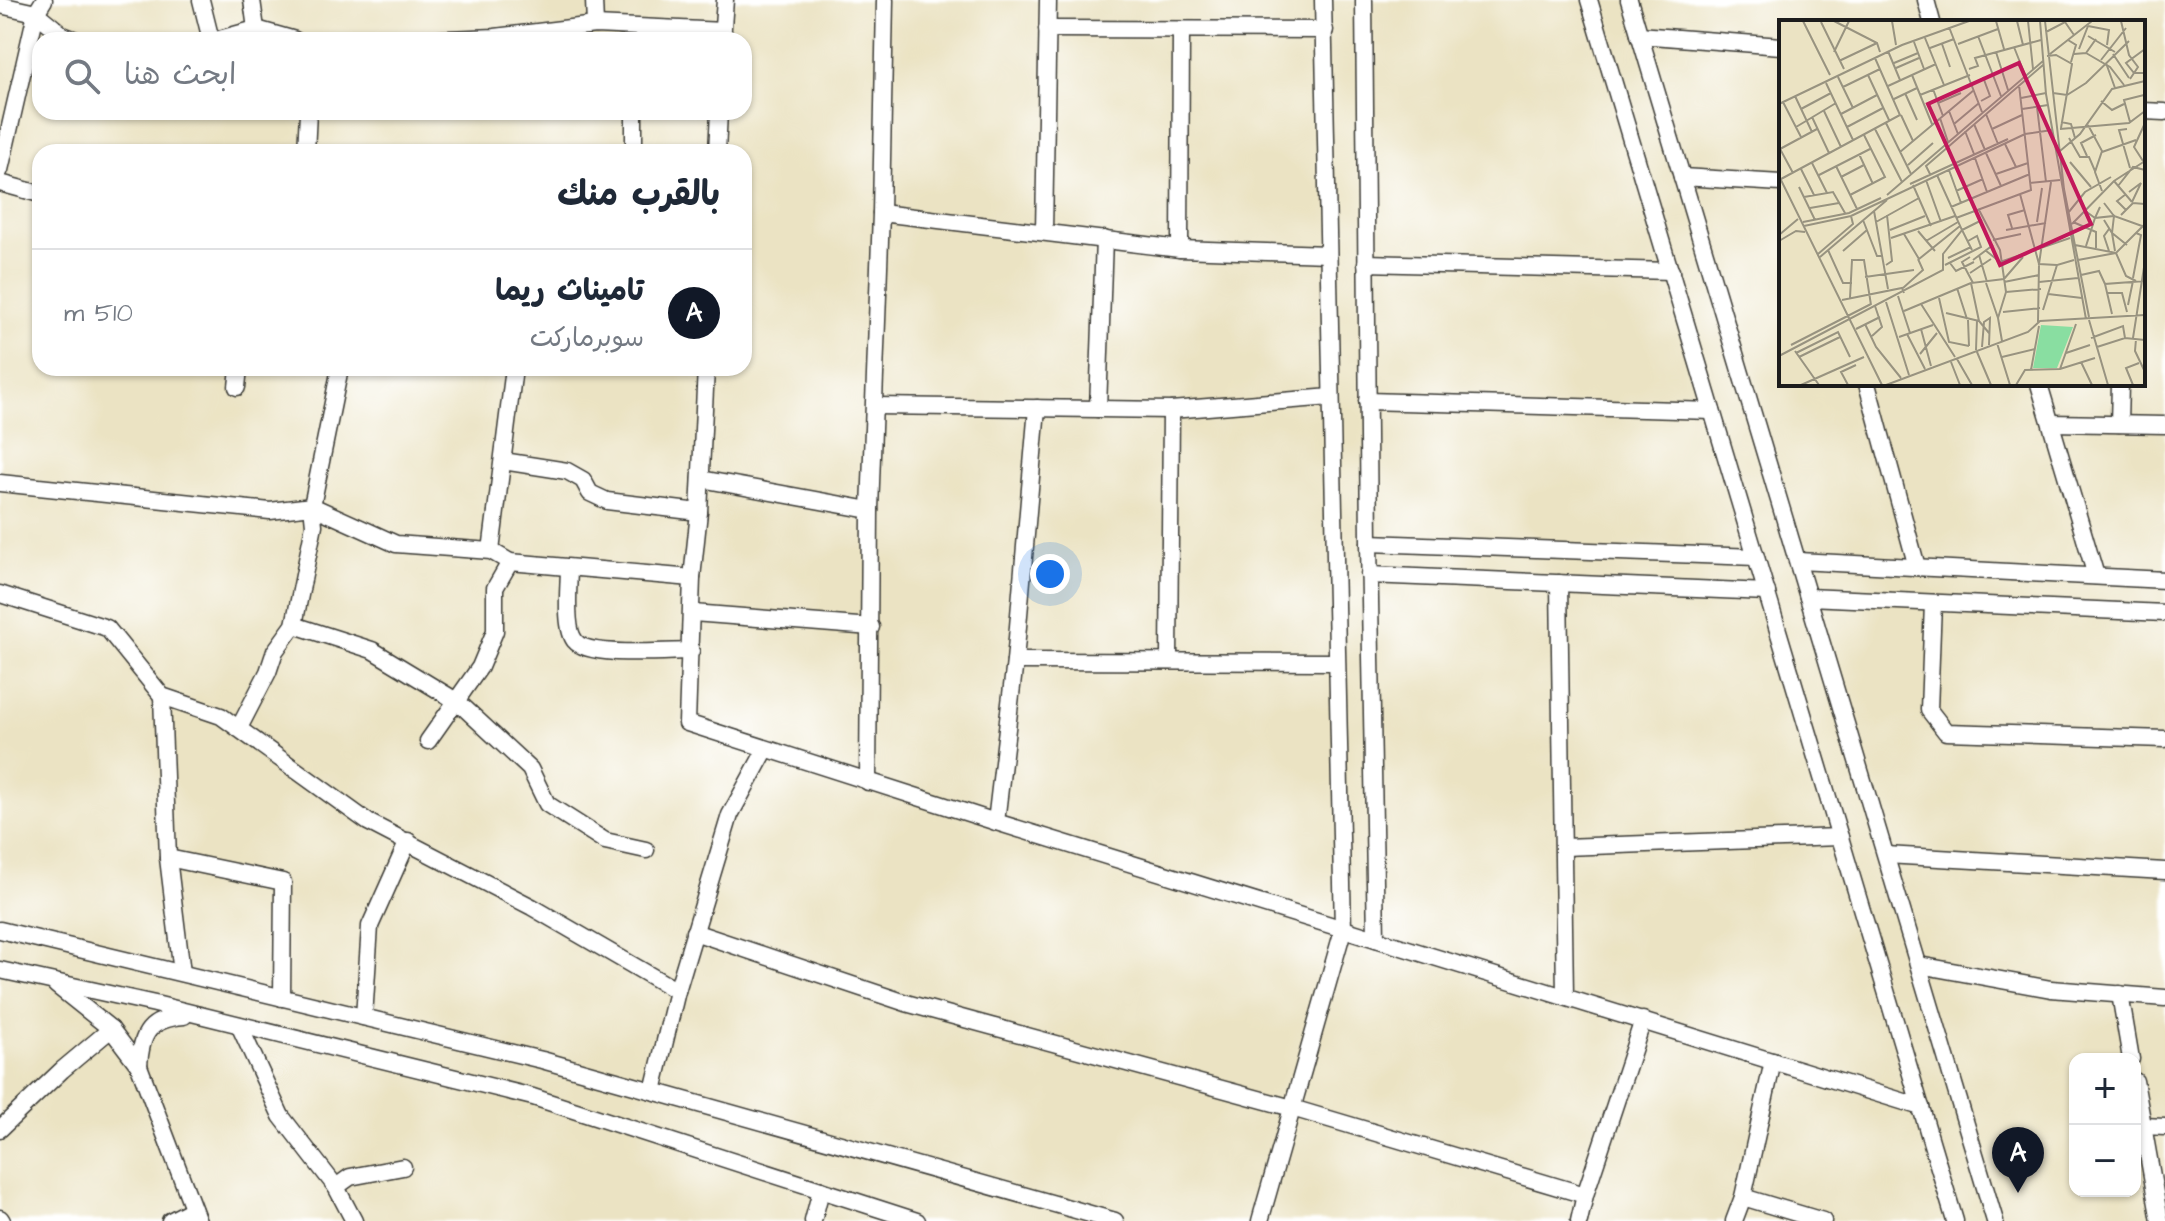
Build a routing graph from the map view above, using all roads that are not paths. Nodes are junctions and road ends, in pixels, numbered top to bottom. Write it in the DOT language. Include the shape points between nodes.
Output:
graph roads {
  1 [pos="201,0"];
  2 [pos="252,0"];
  3 [pos="594,0"];
  4 [pos="725,0"];
  5 [pos="885,0"];
  6 [pos="1048,0"];
  7 [pos="1323,0"];
  8 [pos="1364,0"];
  9 [pos="1589,0"];
  10 [pos="1629,0"];
  11 [pos="1926,0"];
  12 [pos="0,5"];
  13 [pos="40,6"];
  14 [pos="1931,20"];
  15 [pos="595,25"];
  16 [pos="256,29"];
  17 [pos="1047,29"];
  18 [pos="1181,30"];
  19 [pos="1325,30"];
  20 [pos="34,32"];
  21 [pos="61,32"];
  22 [pos="211,32"];
  23 [pos="245,32"];
  24 [pos="267,32"];
  25 [pos="537,32"];
  26 [pos="629,32"];
  27 [pos="722,32"];
  28 [pos="1639,35"];
  29 [pos="32,39"];
  30 [pos="1779,46"];
  31 [pos="2145,111"];
  32 [pos="2165,112"];
  33 [pos="308,120"];
  34 [pos="634,120"];
  35 [pos="719,120"];
  36 [pos="306,144"];
  37 [pos="634,144"];
  38 [pos="717,144"];
  39 [pos="0,170"];
  40 [pos="1682,177"];
  41 [pos="0,183"];
  42 [pos="1779,183"];
  43 [pos="32,192"];
  44 [pos="881,213"];
  45 [pos="1044,232"];
  46 [pos="1104,239"];
  47 [pos="1180,249"];
  48 [pos="1328,254"];
  49 [pos="1366,263"];
  50 [pos="1671,271"];
  51 [pos="238,376"];
  52 [pos="338,376"];
  53 [pos="513,376"];
  54 [pos="706,376"];
  55 [pos="1868,386"];
  56 [pos="2040,386"];
  57 [pos="2120,386"];
  58 [pos="237,387"];
  59 [pos="1331,397"];
  60 [pos="1367,401"];
  61 [pos="875,406"];
  62 [pos="1037,408"];
  63 [pos="1098,409"];
  64 [pos="1171,410"];
  65 [pos="1712,411"];
  66 [pos="2051,423"];
  67 [pos="2119,424"];
  68 [pos="2165,425"];
  69 [pos="503,461"];
  70 [pos="701,479"];
  71 [pos="0,483"];
  72 [pos="312,506"];
  73 [pos="870,510"];
  74 [pos="699,512"];
  75 [pos="1369,543"];
  76 [pos="491,551"];
  77 [pos="1756,557"];
  78 [pos="1798,561"];
  79 [pos="510,562"];
  80 [pos="1917,567"];
  81 [pos="569,568"];
  82 [pos="1369,575"];
  83 [pos="2096,576"];
  84 [pos="692,578"];
  85 [pos="2165,580"];
  86 [pos="1559,583"];
  87 [pos="1767,592"];
  88 [pos="0,594"];
  89 [pos="1808,597"];
  90 [pos="1933,603"];
  91 [pos="693,613"];
  92 [pos="2165,613"];
  93 [pos="294,625"];
  94 [pos="871,627"];
  95 [pos="691,651"];
  96 [pos="1015,661"];
  97 [pos="1169,661"];
  98 [pos="1336,662"];
  99 [pos="162,696"];
  100 [pos="458,702"];
  101 [pos="239,728"];
  102 [pos="2165,739"];
  103 [pos="428,741"];
  104 [pos="766,749"];
  105 [pos="868,782"];
  106 [pos="996,822"];
  107 [pos="1840,837"];
  108 [pos="408,841"];
  109 [pos="1564,847"];
  110 [pos="646,850"];
  111 [pos="1886,855"];
  112 [pos="168,858"];
  113 [pos="2165,871"];
  114 [pos="0,930"];
  115 [pos="1343,930"];
  116 [pos="694,932"];
  117 [pos="1376,939"];
  118 [pos="1919,965"];
  119 [pos="0,970"];
  120 [pos="182,973"];
  121 [pos="51,981"];
  122 [pos="677,991"];
  123 [pos="2120,994"];
  124 [pos="1565,996"];
  125 [pos="282,998"];
  126 [pos="2165,998"];
  127 [pos="197,1015"];
  128 [pos="364,1017"];
  129 [pos="1643,1020"];
  130 [pos="239,1025"];
  131 [pos="111,1029"];
  132 [pos="2130,1053"];
  133 [pos="1773,1061"];
  134 [pos="139,1066"];
  135 [pos="653,1091"];
  136 [pos="1921,1107"];
  137 [pos="1292,1108"];
  138 [pos="2141,1115"];
  139 [pos="2143,1126"];
  140 [pos="2165,1127"];
  141 [pos="0,1129"];
  142 [pos="403,1167"];
  143 [pos="336,1187"];
  144 [pos="821,1190"];
  145 [pos="1585,1195"];
  146 [pos="1743,1197"];
  147 [pos="196,1215"];
  148 [pos="900,1218"];
  149 [pos="170,1221"];
  150 [pos="354,1221"];
  151 [pos="813,1221"];
  152 [pos="917,1221"];
  153 [pos="1115,1221"];
  154 [pos="1260,1221"];
  155 [pos="1579,1221"];
  156 [pos="1734,1221"];
  157 [pos="1823,1221"];
  158 [pos="1955,1221"];
  159 [pos="1995,1221"];
  160 [pos="2160,1221"];
  1 -- 22 [label="street"];
  2 -- 16 [label="street"];
  3 -- 15 [label="street"];
  4 -- 27 [label="street"];
  5 -- 44 [label="street"];
  6 -- 17 [label="street"];
  7 -- 19 [label="street"];
  8 -- 49 [label="street"];
  9 -- 50 [label="street"];
  10 -- 28 [label="street"];
  11 -- 14 [label="street"];
  12 -- 13 [label="street"];
  13 -- 20 [label="street"];
  13 -- 21 [label="street"];
  15 -- 25 [label="street"];
  15 -- 26 [label="street"];
  16 -- 23 [label="street"];
  16 -- 24 [label="street"];
  17 -- 18 [label="street"];
  17 -- 45 [label="street"];
  18 -- 19 [label="street"];
  18 -- 47 [label="street"];
  19 -- 48 [label="street"];
  28 -- 30 [label="street"];
  28 -- 40 [label="street"];
  29 -- 39 [label="street"];
  31 -- 32 [label="street"];
  33 -- 36 [label="street"];
  34 -- 37 [label="street"];
  35 -- 38 [label="street"];
  40 -- 42 [label="street"];
  40 -- 78 [label="street"];
  41 -- 43 [label="street"];
  44 -- 45 [label="street"];
  44 -- 61 [label="street"];
  45 -- 46 [label="street"];
  46 -- 47 [label="street"];
  46 -- 63 [label="street"];
  47 -- 48 [label="street"];
  48 -- 59 [label="street"];
  49 -- 50 [label="street"];
  49 -- 60 [label="street"];
  50 -- 65 [label="street"];
  51 -- 58 [label="street"];
  52 -- 72 [label="street"];
  53 -- 69 [label="street"];
  54 -- 70 [label="street"];
  55 -- 80 [label="street"];
  56 -- 66 [label="street"];
  57 -- 67 [label="street"];
  59 -- 64 [label="street"];
  59 -- 98 [label="street"];
  60 -- 65 [label="street"];
  60 -- 75 [label="street"];
  61 -- 62 [label="street"];
  61 -- 73 [label="street"];
  62 -- 63 [label="street"];
  62 -- 96 [label="street"];
  63 -- 64 [label="street"];
  64 -- 97 [label="street"];
  65 -- 77 [label="street"];
  66 -- 67 [label="street"];
  66 -- 83 [label="street"];
  67 -- 68 [label="street"];
  69 -- 74 [label="street" via="567,471 607,501"];
  69 -- 76 [label="street"];
  70 -- 73 [label="street"];
  70 -- 74 [label="street"];
  71 -- 72 [label="street" via="270,511"];
  72 -- 76 [label="street" via="396,544"];
  72 -- 93 [label="street" via="314,525"];
  73 -- 94 [label="street"];
  74 -- 84 [label="street"];
  75 -- 77 [label="street"];
  75 -- 82 [label="street"];
  76 -- 79 [label="street"];
  77 -- 87 [label="street"];
  78 -- 80 [label="street"];
  78 -- 89 [label="street"];
  79 -- 81 [label="street"];
  79 -- 100 [label="street" via="495,588 495,631"];
  80 -- 83 [label="street"];
  81 -- 84 [label="street"];
  81 -- 95 [label="street" via="569,628 582,647"];
  82 -- 86 [label="street"];
  82 -- 117 [label="street"];
  83 -- 85 [label="street"];
  84 -- 91 [label="street"];
  86 -- 87 [label="street"];
  86 -- 109 [label="street"];
  87 -- 107 [label="street"];
  88 -- 99 [label="street" via="107,628"];
  89 -- 90 [label="street"];
  89 -- 111 [label="street"];
  90 -- 92 [label="street"];
  90 -- 102 [label="street" via="1929,710 1946,732"];
  91 -- 94 [label="street"];
  91 -- 95 [label="street"];
  93 -- 100 [label="street" via="372,650"];
  93 -- 101 [label="street" via="275,651"];
  94 -- 105 [label="street"];
  95 -- 104 [label="street" via="687,723"];
  96 -- 97 [label="street"];
  96 -- 106 [label="street"];
  97 -- 98 [label="street"];
  98 -- 115 [label="street"];
  99 -- 101 [label="street" via="221,716"];
  99 -- 112 [label="street"];
  100 -- 103 [label="street"];
  100 -- 110 [label="street" via="530,769 547,804 605,841"];
  101 -- 108 [label="street" via="368,822"];
  104 -- 105 [label="street"];
  104 -- 116 [label="street" via="730,815"];
  105 -- 106 [label="street"];
  106 -- 115 [label="street"];
  107 -- 109 [label="street"];
  107 -- 136 [label="street"];
  108 -- 122 [label="street"];
  108 -- 128 [label="street" via="370,926"];
  109 -- 124 [label="street"];
  111 -- 113 [label="street"];
  111 -- 118 [label="street"];
  112 -- 120 [label="street"];
  112 -- 125 [label="street" via="283,882"];
  114 -- 120 [label="street"];
  115 -- 117 [label="street"];
  115 -- 137 [label="street"];
  116 -- 122 [label="street"];
  116 -- 137 [label="street" via="906,1003"];
  117 -- 124 [label="street"];
  118 -- 123 [label="street" via="2051,989"];
  118 -- 159 [label="street"];
  119 -- 121 [label="street"];
  120 -- 125 [label="street"];
  121 -- 127 [label="street"];
  121 -- 131 [label="street"];
  122 -- 135 [label="street"];
  123 -- 126 [label="street"];
  123 -- 132 [label="street"];
  124 -- 129 [label="street"];
  125 -- 128 [label="street"];
  127 -- 130 [label="street"];
  127 -- 134 [label="street" via="169,1017 151,1026 141,1042"];
  128 -- 135 [label="street"];
  129 -- 133 [label="street"];
  129 -- 145 [label="street"];
  130 -- 143 [label="street" via="281,1116"];
  130 -- 144 [label="street" via="533,1097"];
  131 -- 134 [label="street"];
  131 -- 141 [label="street"];
  133 -- 136 [label="street"];
  133 -- 146 [label="street"];
  134 -- 147 [label="street"];
  135 -- 153 [label="street"];
  136 -- 158 [label="street"];
  137 -- 145 [label="street"];
  137 -- 154 [label="street"];
  138 -- 139 [label="street"];
  139 -- 140 [label="street"];
  139 -- 160 [label="street"];
  142 -- 143 [label="street" via="350,1177"];
  143 -- 150 [label="street"];
  144 -- 148 [label="street"];
  144 -- 151 [label="street"];
  145 -- 155 [label="street"];
  146 -- 156 [label="street"];
  146 -- 157 [label="street"];
  147 -- 149 [label="street"];
  148 -- 152 [label="street"];
}
